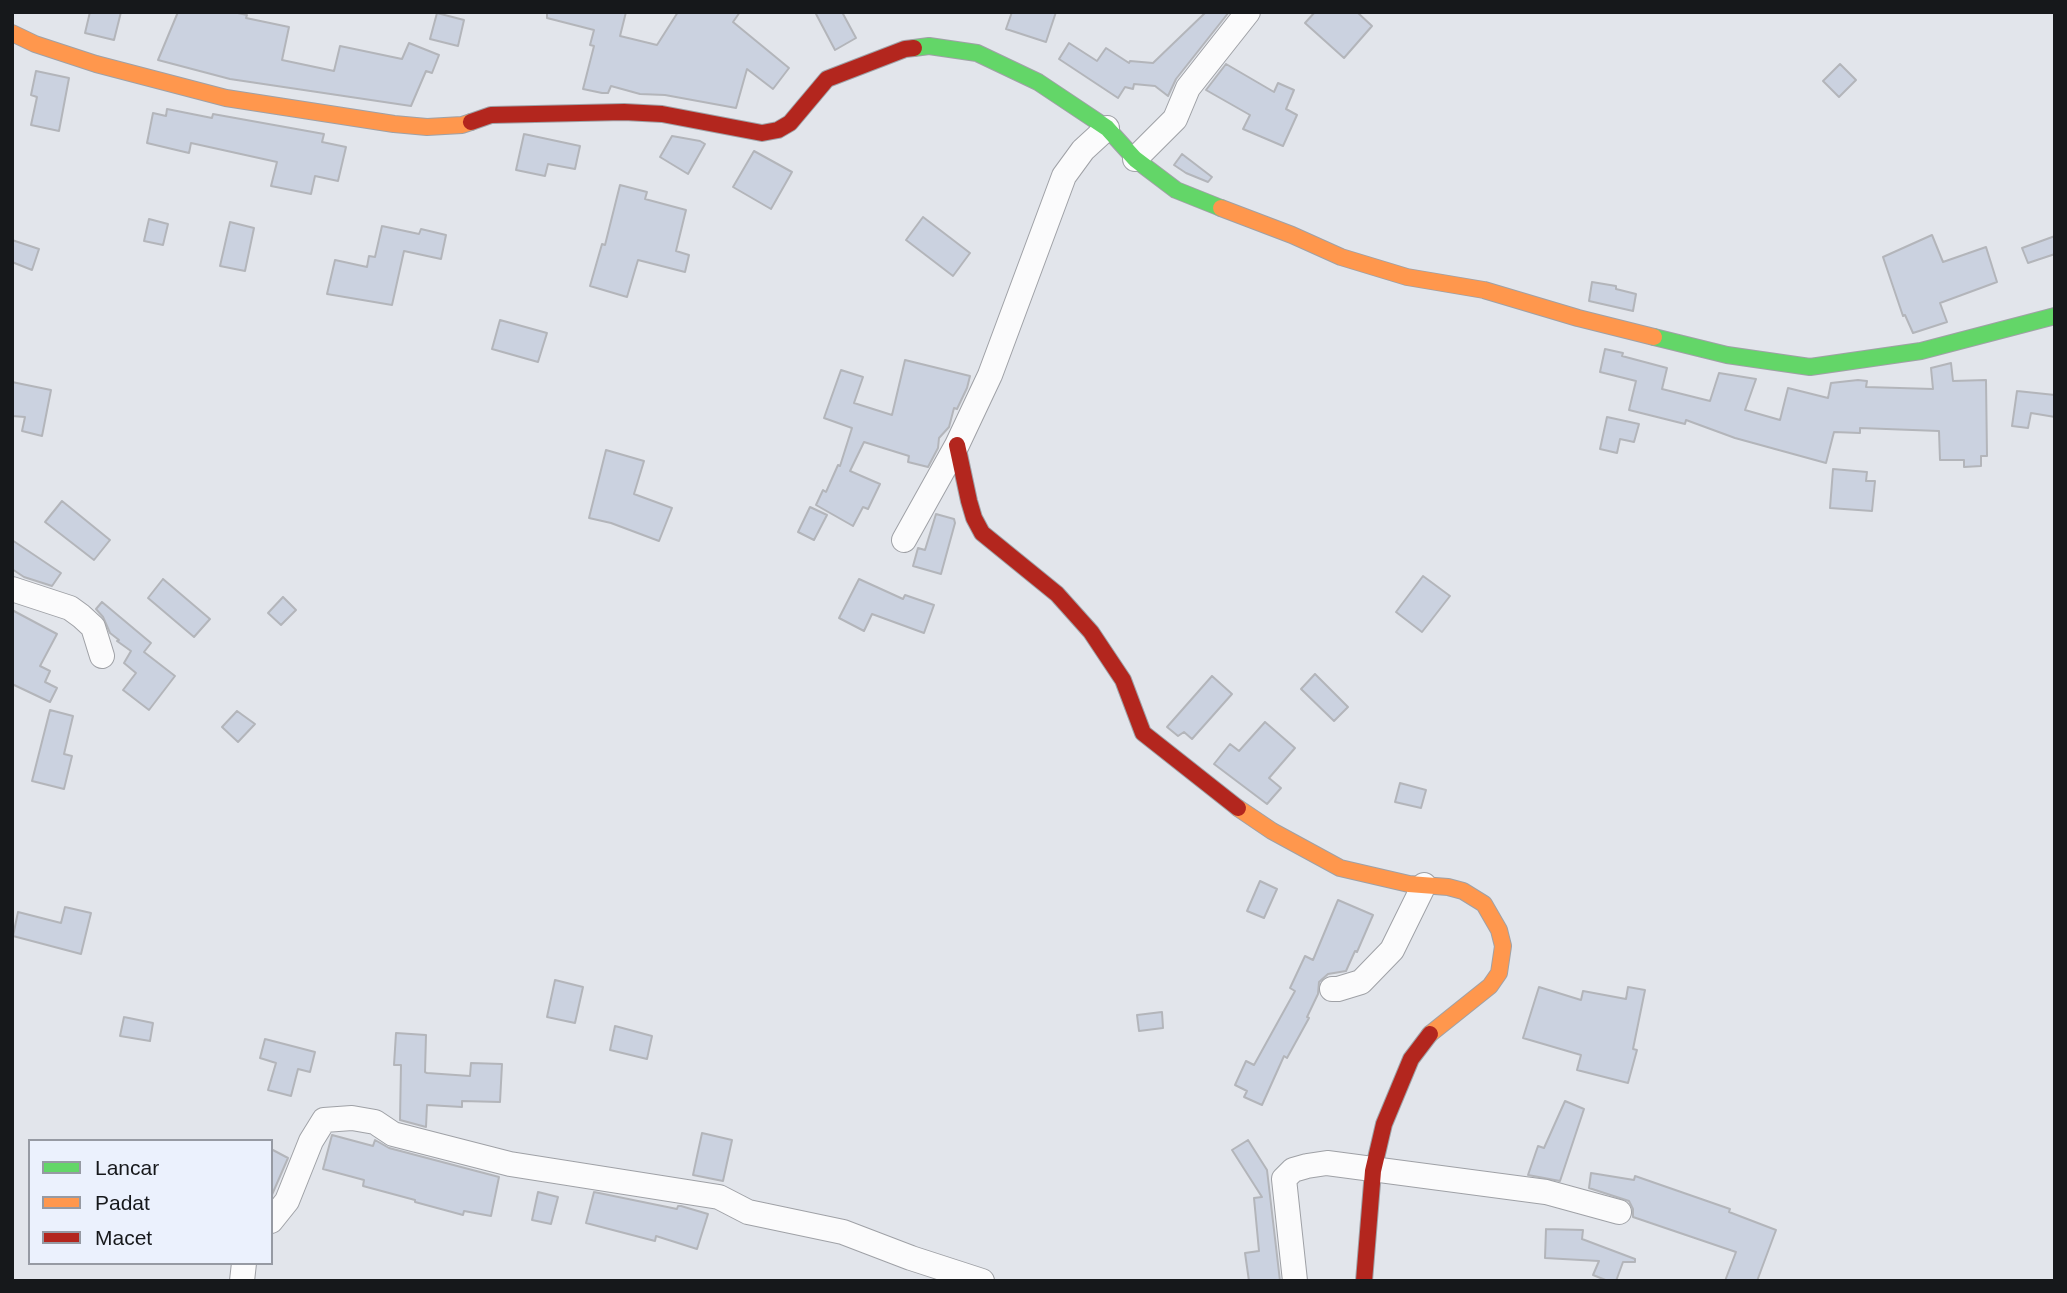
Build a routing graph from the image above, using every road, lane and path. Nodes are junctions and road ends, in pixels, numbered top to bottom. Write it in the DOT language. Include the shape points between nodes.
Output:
graph roads {
  1 [pos="1248,12"];
  2 [pos="12,33"];
  3 [pos="1107,128"];
  4 [pos="1135,159"];
  5 [pos="2055,316"];
  6 [pos="957,445"];
  7 [pos="904,540"];
  8 [pos="12,589"];
  9 [pos="102,656"];
  10 [pos="1424,885"];
  11 [pos="1332,989"];
  12 [pos="1373,1171"];
  13 [pos="1619,1212"];
  14 [pos="273,1219"];
  15 [pos="982,1281"];
  16 [pos="1295,1281"];
  17 [pos="1364,1281"];
  1 -- 4 [label="street" via="1188,88 1175,119"];
  2 -- 3 [label="street" via="96,64 226,98 394,124 462,125 491,114 624,112 662,114 762,133 790,123 827,79 905,49 929,46 977,53 1006,66"];
  3 -- 4 [label="street"];
  3 -- 6 [label="street" via="1064,176 990,375"];
  4 -- 5 [label="street" via="1176,190 1364,266 1484,290 1578,318 1771,363 1810,367 1909,353"];
  6 -- 7 [label="street"];
  6 -- 10 [label="street" via="974,518 982,533 1048,586 1091,632 1123,680 1143,733 1242,811 1312,853 1340,868"];
  8 -- 9 [label="street" via="81,616 93,627"];
  10 -- 11 [label="street" via="1392,950 1361,982"];
  10 -- 12 [label="street" via="1463,891 1484,904 1499,930 1502,962 1490,986 1433,1030 1411,1059 1384,1124"];
  12 -- 13 [label="street" via="1546,1192"];
  12 -- 16 [label="street" via="1327,1163 1293,1170 1284,1179"];
  12 -- 17 [label="street"];
  14 -- 15 [label="street" via="287,1201 324,1119 352,1118 375,1122 393,1134 510,1164 719,1197 748,1212 843,1232"];
}
